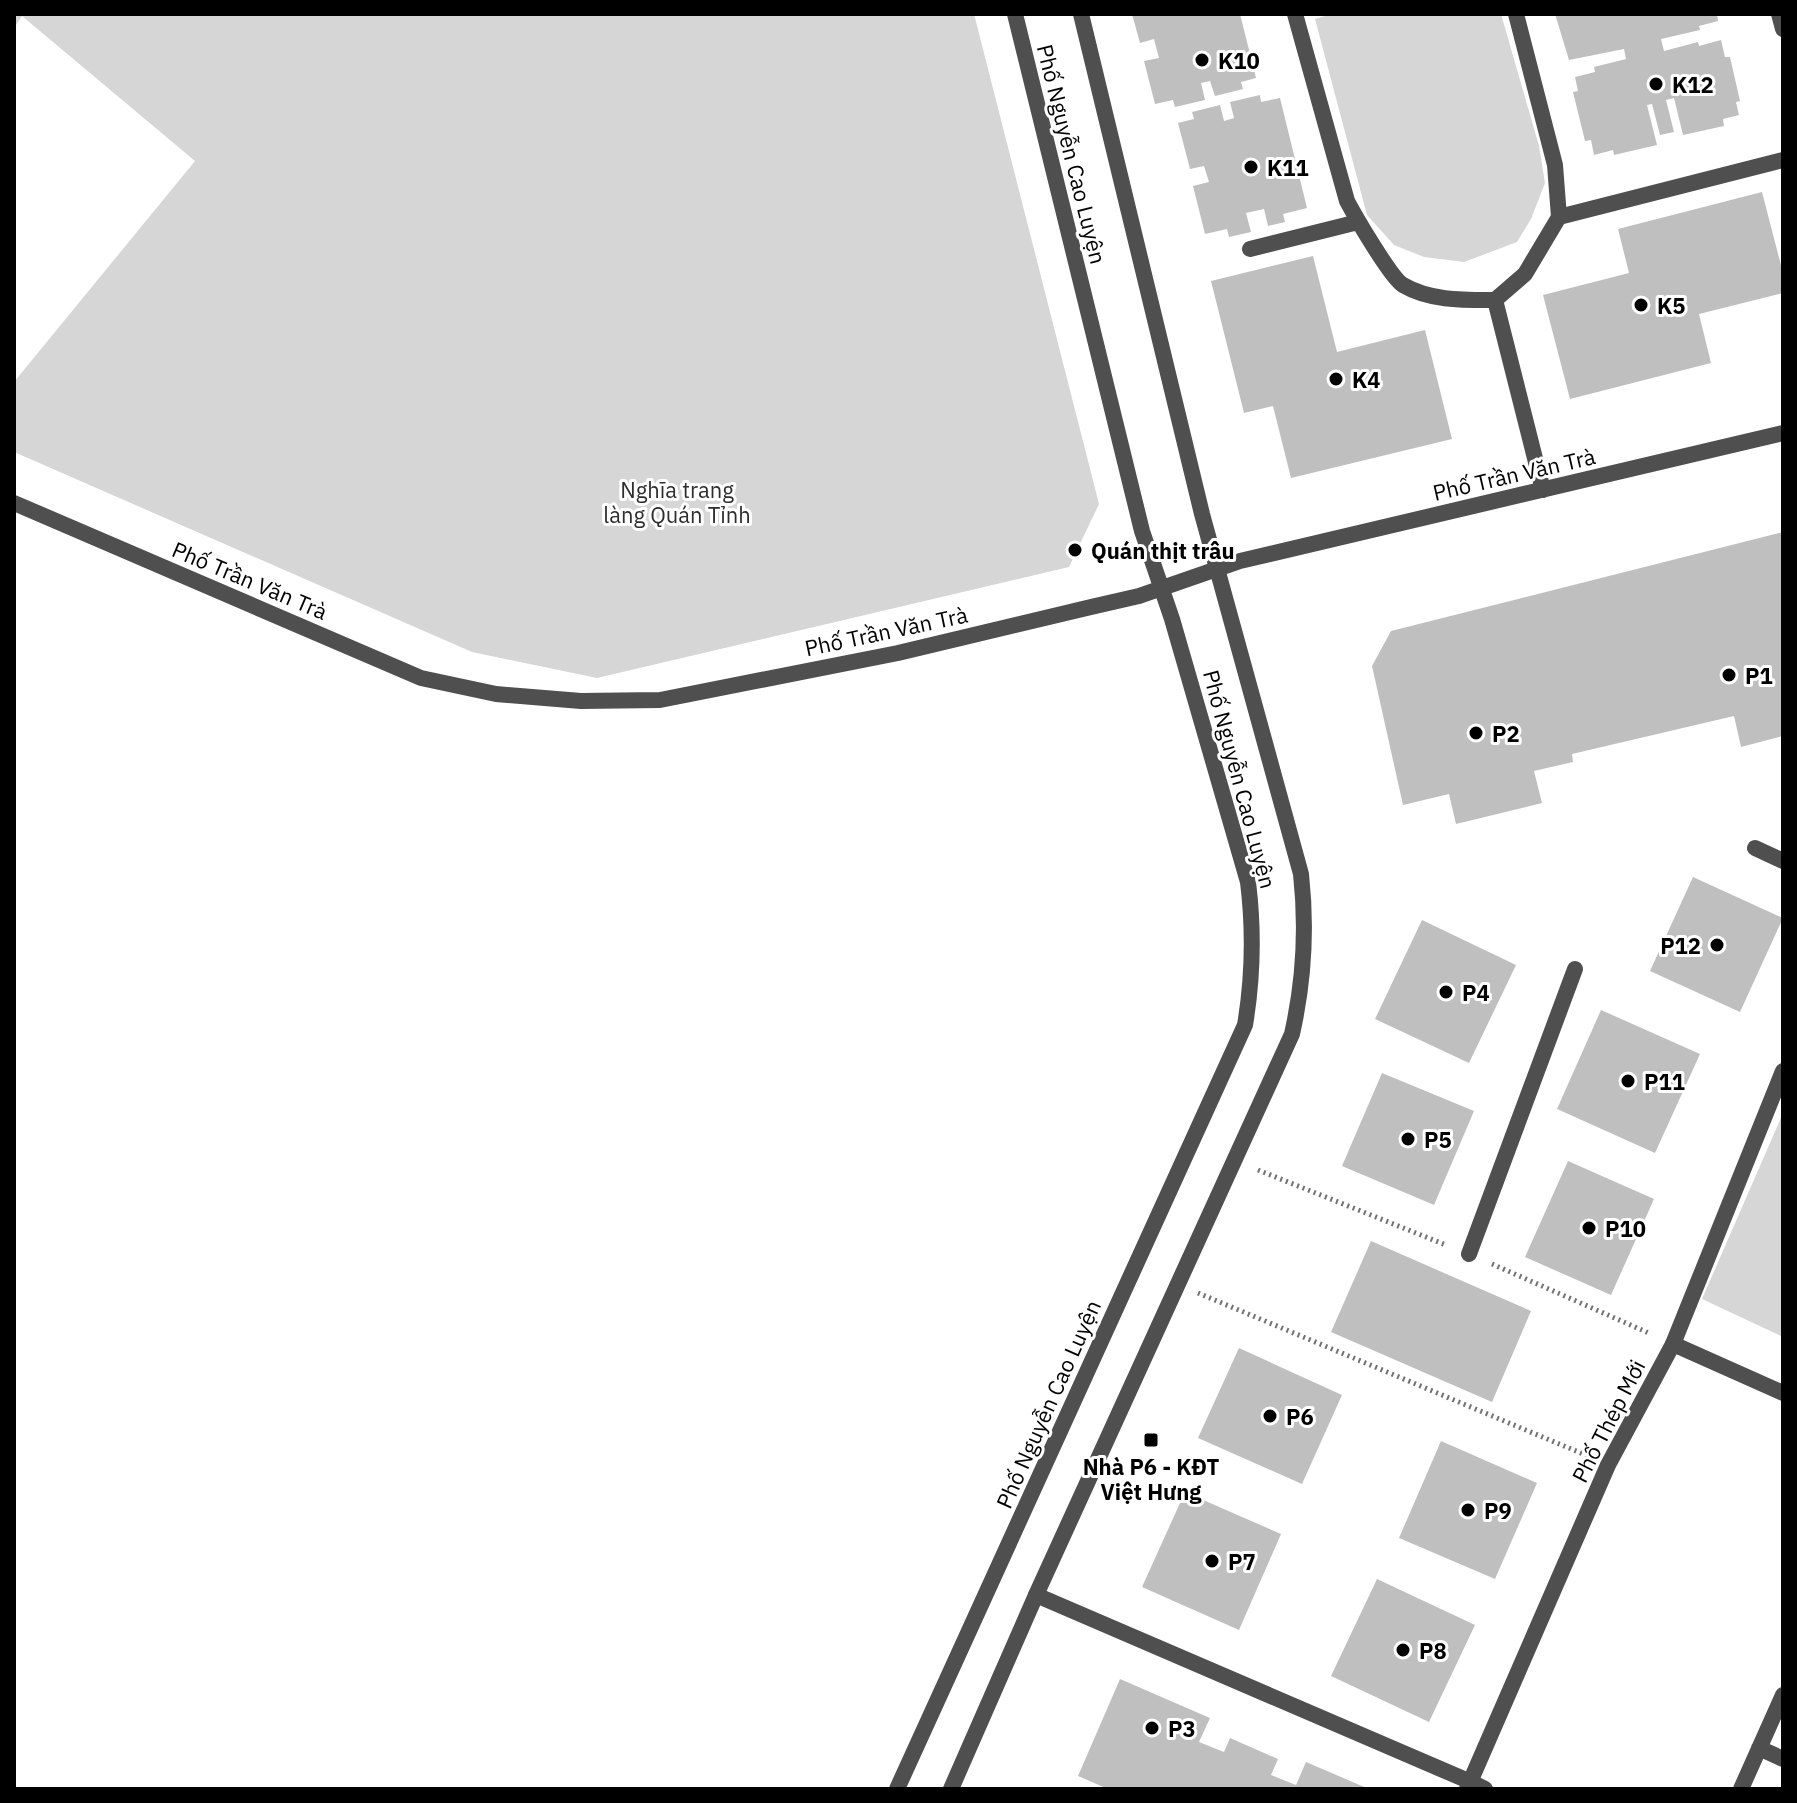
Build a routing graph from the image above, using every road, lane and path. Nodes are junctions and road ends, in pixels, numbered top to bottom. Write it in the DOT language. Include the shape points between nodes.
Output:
graph roads {
  1 [pos="1015,14"];
  2 [pos="1081,14"];
  3 [pos="1295,14"];
  4 [pos="1516,14"];
  5 [pos="1779,14"];
  6 [pos="1783,29"];
  7 [pos="1783,160"];
  8 [pos="1559,217"];
  9 [pos="1358,222"];
  10 [pos="1250,249"];
  11 [pos="1495,300"];
  12 [pos="1783,433"];
  13 [pos="1543,490"];
  14 [pos="14,503"];
  15 [pos="1218,569"];
  16 [pos="1162,588"];
  17 [pos="1755,848"];
  18 [pos="1783,861"];
  19 [pos="1575,969"];
  20 [pos="1783,1071"];
  21 [pos="1469,1254"];
  22 [pos="1179,1285"];
  23 [pos="1673,1344"];
  24 [pos="1783,1393"];
  25 [pos="1608,1465"];
  26 [pos="1036,1595"];
  27 [pos="1783,1695"];
  28 [pos="1759,1748"];
  29 [pos="1783,1759"];
  30 [pos="1474,1787"];
  31 [pos="897,1789"];
  32 [pos="951,1789"];
  33 [pos="1741,1789"];
  1 -- 16 [label="street, Phố Nguyễn Cao Luyện" via="1142,531"];
  2 -- 15 [label="street, Phố Nguyễn Cao Luyện"];
  3 -- 9 [label="street" via="1347,201"];
  4 -- 8 [label="street" via="1555,165"];
  5 -- 6 [label="street"];
  7 -- 8 [label="street"];
  8 -- 11 [label="street" via="1525,274"];
  9 -- 10 [label="street"];
  9 -- 11 [label="street" via="1401,284 1447,300"];
  11 -- 13 [label="street"];
  12 -- 13 [label="street, Phố Trần Văn Trà"];
  13 -- 15 [label="street, Phố Trần Văn Trà"];
  14 -- 16 [label="street, Phố Trần Văn Trà" via="421,678 496,694 581,701 660,700 898,653"];
  15 -- 16 [label="street, Phố Trần Văn Trà"];
  15 -- 22 [label="street, Phố Nguyễn Cao Luyện" via="1301,874 1304,960 1292,1034"];
  16 -- 31 [label="street, Phố Nguyễn Cao Luyện" via="1248,882 1253,953 1245,1025"];
  17 -- 18 [label="street"];
  19 -- 21 [label="street"];
  20 -- 23 [label="street, Phố Thép Mới"];
  22 -- 25 [label="path"];
  22 -- 26 [label="street, Phố Nguyễn Cao Luyện"];
  23 -- 24 [label="street"];
  23 -- 25 [label="street, Phố Thép Mới"];
  25 -- 30 [label="street, Phố Thép Mới"];
  26 -- 30 [label="street"];
  26 -- 32 [label="street, Phố Nguyễn Cao Luyện"];
  27 -- 28 [label="street"];
  28 -- 29 [label="street"];
  28 -- 33 [label="street"];
}
